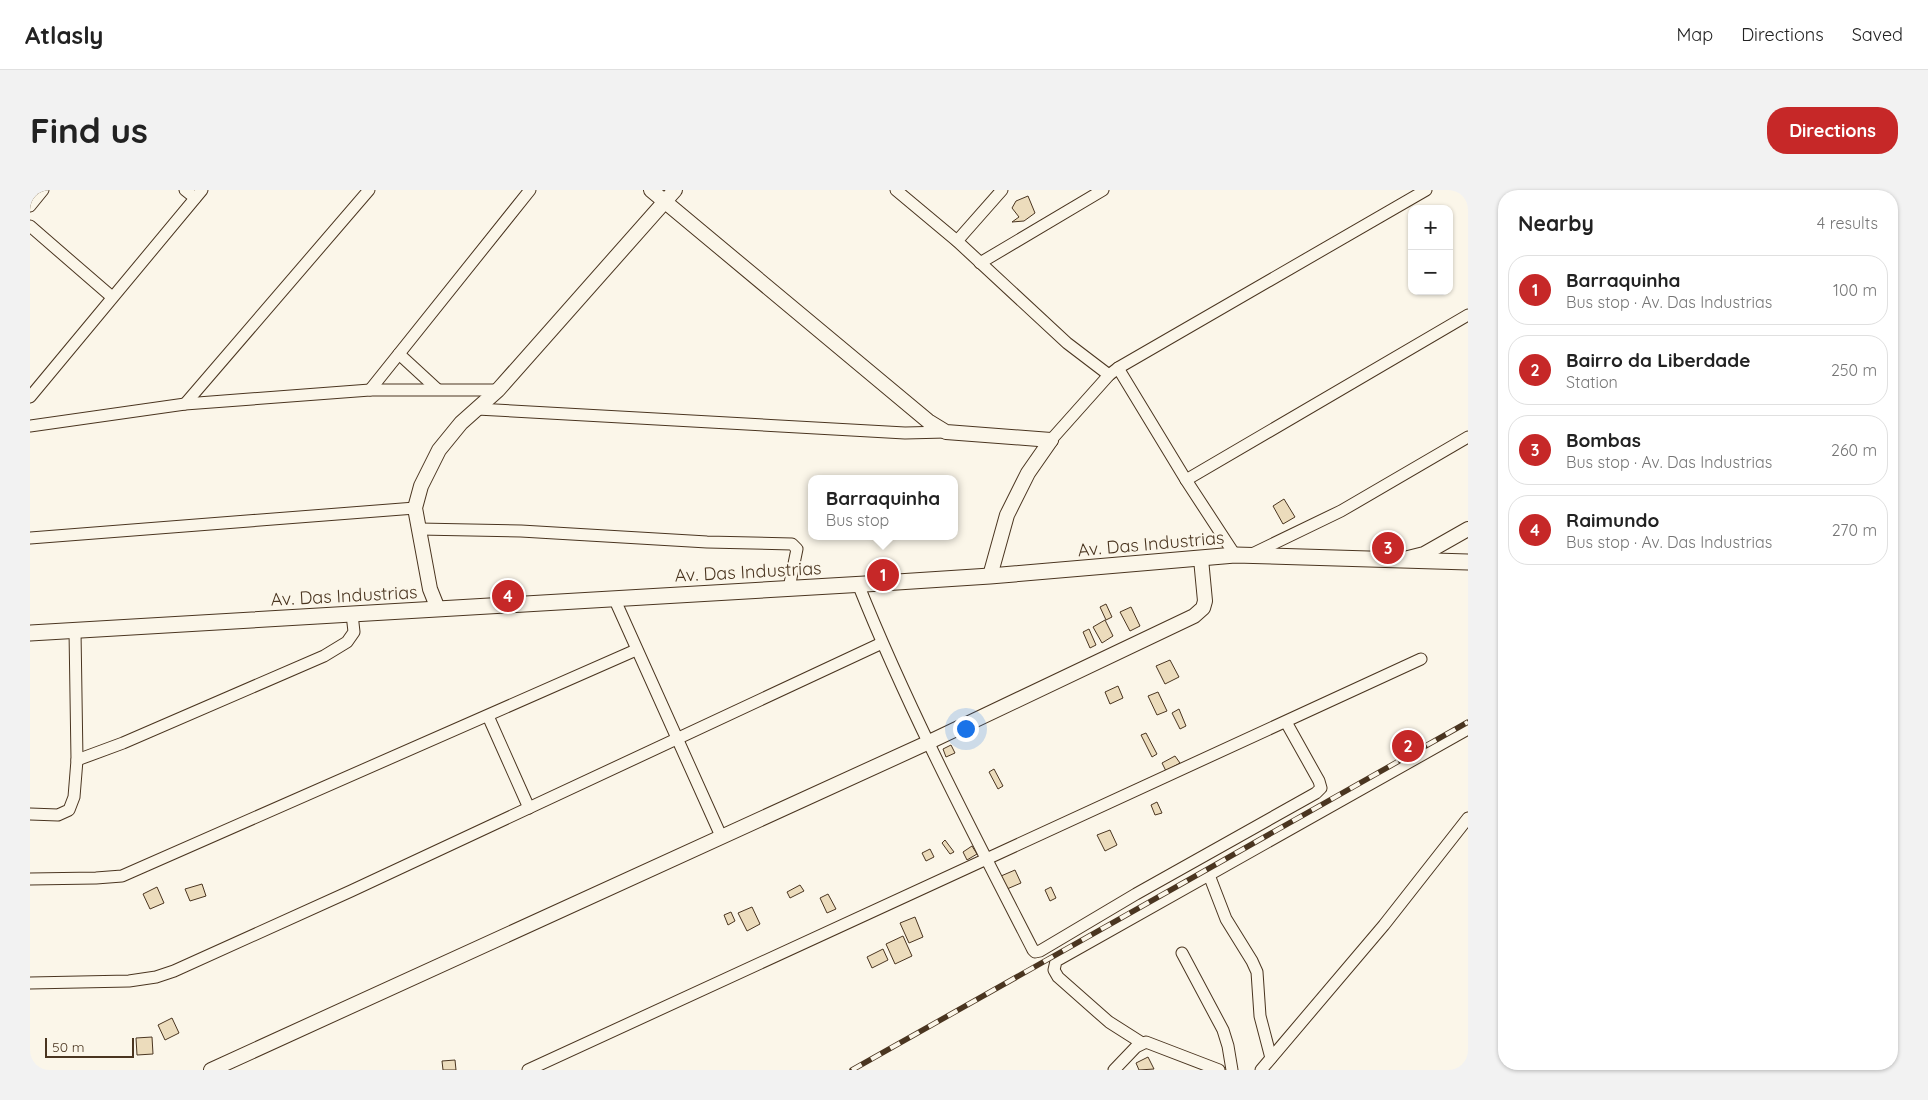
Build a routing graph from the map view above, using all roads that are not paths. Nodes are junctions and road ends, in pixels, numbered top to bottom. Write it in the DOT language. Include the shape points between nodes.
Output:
graph roads {
  1 [pos="44,190"];
  2 [pos="185,190"];
  3 [pos="369,190"];
  4 [pos="530,190"];
  5 [pos="651,190"];
  6 [pos="675,190"];
  7 [pos="896,190"];
  8 [pos="1002,190"];
  9 [pos="1102,190"];
  10 [pos="1426,190"];
  11 [pos="198,194"];
  12 [pos="665,201"];
  13 [pos="30,206"];
  14 [pos="30,226"];
  15 [pos="957,241"];
  16 [pos="980,263"];
  17 [pos="112,297"];
  18 [pos="1468,315"];
  19 [pos="399,354"];
  20 [pos="1113,372"];
  21 [pos="437,389"];
  22 [pos="370,390"];
  23 [pos="498,390"];
  24 [pos="30,397"];
  25 [pos="185,404"];
  26 [pos="477,409"];
  27 [pos="30,426"];
  28 [pos="946,432"];
  29 [pos="1468,437"];
  30 [pos="1051,440"];
  31 [pos="1186,480"];
  32 [pos="415,508"];
  33 [pos="419,529"];
  34 [pos="1468,529"];
  35 [pos="30,538"];
  36 [pos="1242,555"];
  37 [pos="1202,559"];
  38 [pos="1403,559"];
  39 [pos="1468,562"];
  40 [pos="990,576"];
  41 [pos="858,584"];
  42 [pos="789,588"];
  43 [pos="614,598"];
  44 [pos="438,609"];
  45 [pos="352,614"];
  46 [pos="75,631"];
  47 [pos="30,633"];
  48 [pos="882,643"];
  49 [pos="636,650"];
  50 [pos="1421,659"];
  51 [pos="488,716"];
  52 [pos="1286,722"];
  53 [pos="1468,729"];
  54 [pos="677,738"];
  55 [pos="927,743"];
  56 [pos="77,760"];
  57 [pos="528,808"];
  58 [pos="30,814"];
  59 [pos="1468,818"];
  60 [pos="721,836"];
  61 [pos="987,860"];
  62 [pos="1208,874"];
  63 [pos="30,879"];
  64 [pos="1182,953"];
  65 [pos="30,983"];
  66 [pos="1142,1043"];
  67 [pos="1271,1058"];
  68 [pos="211,1070"];
  69 [pos="528,1070"];
  70 [pos="1114,1070"];
  71 [pos="1219,1070"];
  72 [pos="1232,1070"];
  73 [pos="1261,1070"];
  1 -- 13 [label="street"];
  2 -- 11 [label="street"];
  3 -- 25 [label="street"];
  4 -- 19 [label="street"];
  5 -- 12 [label="street"];
  6 -- 12 [label="street"];
  7 -- 15 [label="street"];
  8 -- 15 [label="street"];
  9 -- 16 [label="street"];
  10 -- 20 [label="street"];
  11 -- 17 [label="street"];
  12 -- 23 [label="street"];
  12 -- 28 [label="street" via="928,421"];
  14 -- 17 [label="street"];
  15 -- 16 [label="street"];
  16 -- 20 [label="street" via="1067,343"];
  17 -- 24 [label="street"];
  18 -- 31 [label="street"];
  19 -- 21 [label="street"];
  19 -- 22 [label="street"];
  20 -- 30 [label="street"];
  20 -- 31 [label="street"];
  21 -- 22 [label="street"];
  21 -- 23 [label="street"];
  22 -- 25 [label="street"];
  23 -- 26 [label="street"];
  25 -- 27 [label="street"];
  26 -- 28 [label="street" via="895,433"];
  26 -- 32 [label="street" via="439,450 421,486"];
  28 -- 30 [label="street"];
  29 -- 36 [label="street" via="1341,511"];
  30 -- 40 [label="street" via="1028,473 1007,515"];
  31 -- 36 [label="street"];
  32 -- 33 [label="street"];
  32 -- 35 [label="street"];
  33 -- 42 [label="street" via="792,544 797,549"];
  33 -- 44 [label="street" via="430,589"];
  34 -- 38 [label="street" via="1424,554"];
  36 -- 37 [label="main road, Av. Das Industrias"];
  36 -- 38 [label="main road, Av. Das Industrias"];
  37 -- 40 [label="main road, Av. Das Industrias"];
  37 -- 55 [label="street" via="1205,601 1203,608 1194,616"];
  38 -- 39 [label="main road, Av. Das Industrias"];
  40 -- 41 [label="main road, Av. Das Industrias"];
  41 -- 42 [label="main road, Av. Das Industrias"];
  41 -- 48 [label="street"];
  42 -- 43 [label="main road, Av. Das Industrias"];
  43 -- 44 [label="main road, Av. Das Industrias"];
  43 -- 49 [label="street"];
  44 -- 45 [label="main road, Av. Das Industrias"];
  45 -- 46 [label="main road, Av. Das Industrias"];
  45 -- 56 [label="street" via="354,632 347,642 324,656"];
  46 -- 47 [label="main road, Av. Das Industrias"];
  46 -- 56 [label="street"];
  48 -- 54 [label="street"];
  48 -- 55 [label="street"];
  49 -- 51 [label="street"];
  49 -- 54 [label="street"];
  50 -- 52 [label="street"];
  51 -- 57 [label="street"];
  51 -- 63 [label="street" via="122,876"];
  52 -- 61 [label="street"];
  52 -- 61 [label="street" via="1319,781 1321,788 1316,793 1040,951 1033,950"];
  53 -- 62 [label="street"];
  54 -- 57 [label="street"];
  54 -- 60 [label="street"];
  55 -- 60 [label="street"];
  55 -- 61 [label="street"];
  56 -- 58 [label="street" via="74,797 69,810 58,815"];
  57 -- 65 [label="street" via="174,971 129,981"];
  59 -- 67 [label="street" via="1384,925"];
  60 -- 68 [label="street"];
  61 -- 69 [label="street"];
  62 -- 66 [label="street" via="1056,961 1054,970 1058,977 1109,1022"];
  62 -- 67 [label="street" via="1226,919 1257,972 1260,1016"];
  64 -- 72 [label="street" via="1223,1030"];
  66 -- 70 [label="street"];
  66 -- 71 [label="street"];
  67 -- 73 [label="street"];
}
